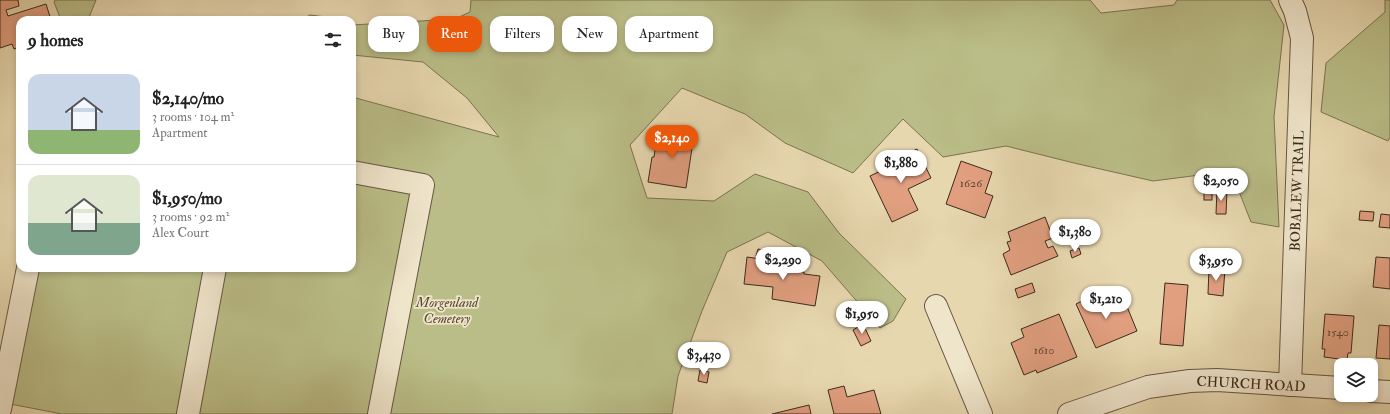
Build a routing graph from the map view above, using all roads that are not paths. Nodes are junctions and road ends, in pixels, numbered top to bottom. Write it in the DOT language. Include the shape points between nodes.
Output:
graph roads {
  1 [pos="1290,0"];
  2 [pos="356,173"];
  3 [pos="27,272"];
  4 [pos="214,272"];
  5 [pos="936,306"];
  6 [pos="1290,385"];
  7 [pos="1334,388"];
  8 [pos="1378,391"];
  9 [pos="1390,392"];
  10 [pos="0,409"];
  11 [pos="188,414"];
  12 [pos="379,414"];
  13 [pos="981,414"];
  14 [pos="1069,414"];
  1 -- 6 [label="street, BOBALEW TRAIL" via="1302,38"];
  2 -- 12 [label="street" via="423,185"];
  3 -- 10 [label="street"];
  4 -- 11 [label="street"];
  5 -- 13 [label="street"];
  6 -- 7 [label="street, CHURCH ROAD"];
  6 -- 14 [label="street, CHURCH ROAD" via="1217,380 1190,381 1148,387"];
  8 -- 9 [label="street"];
}
